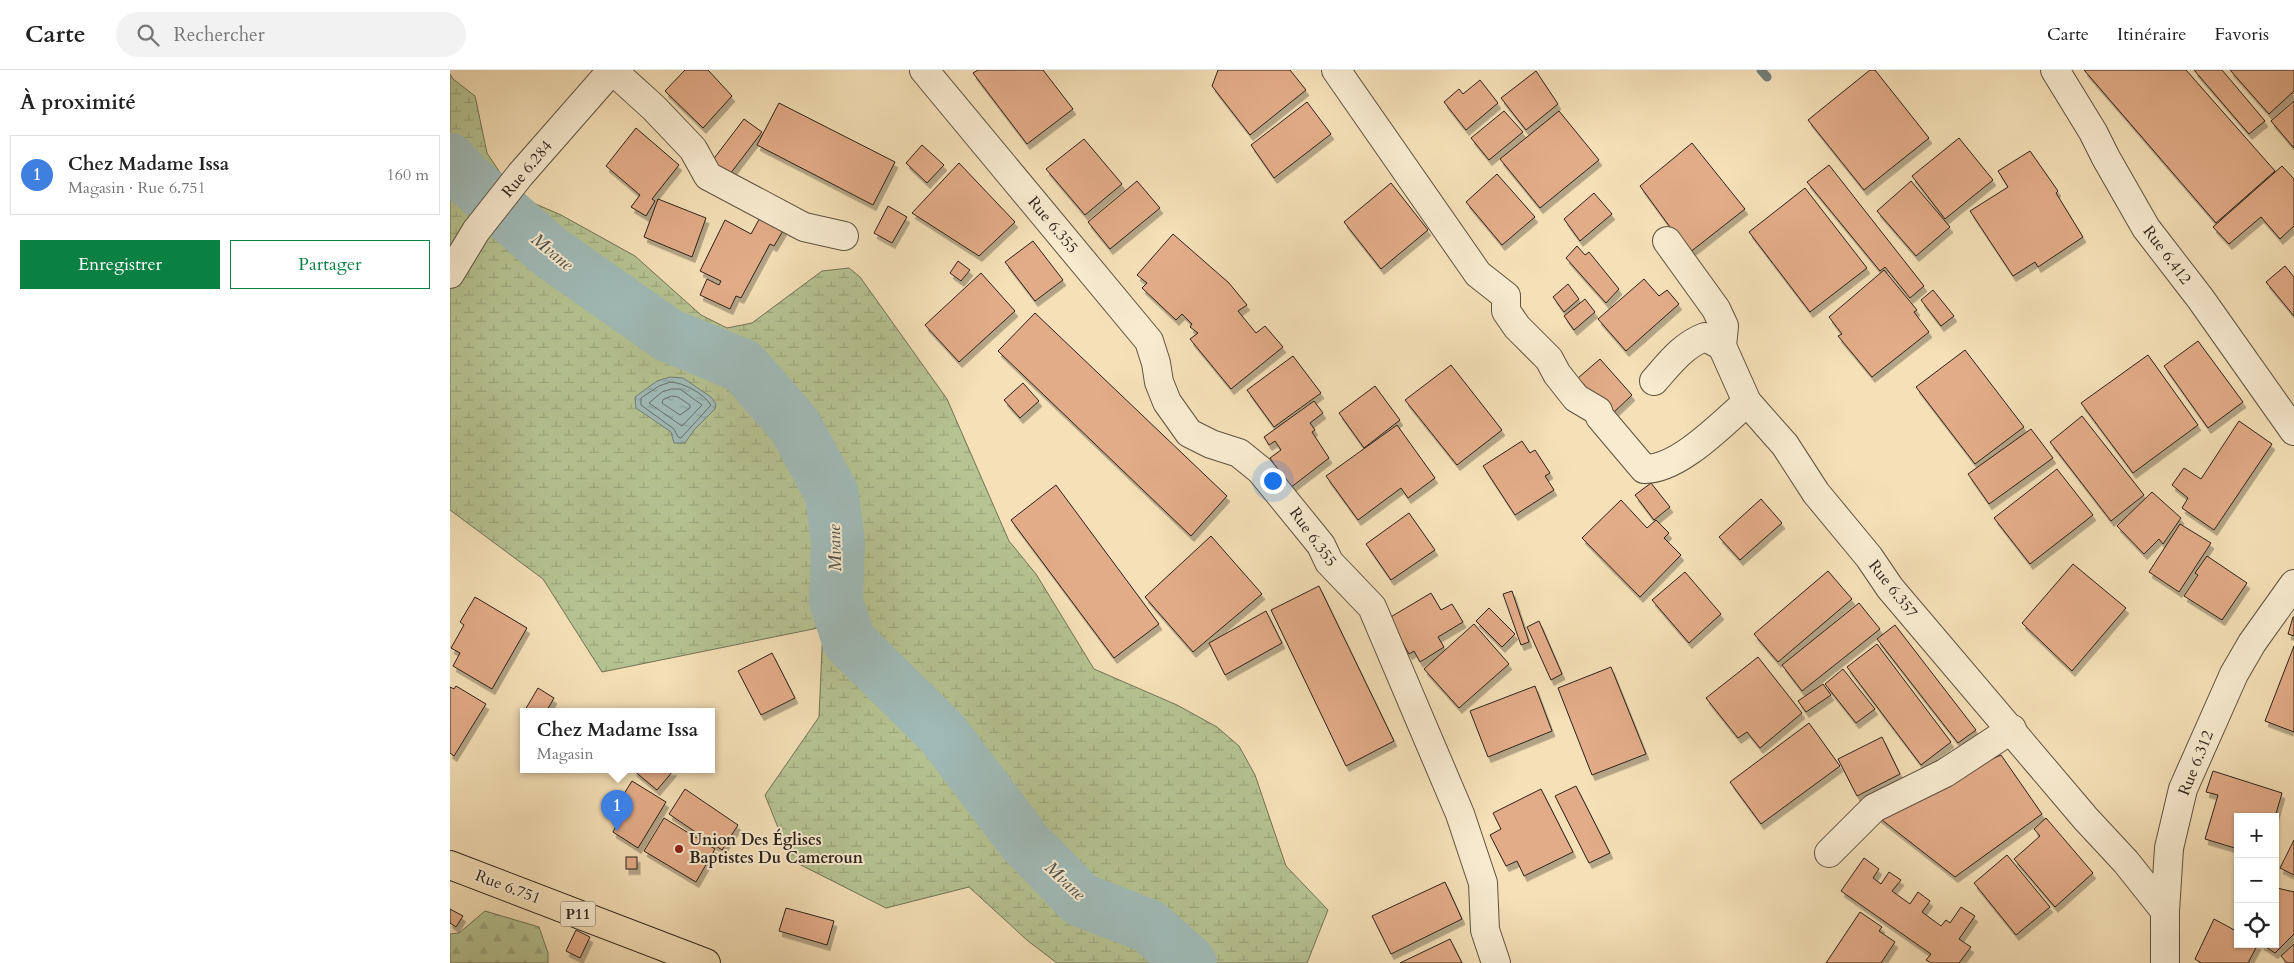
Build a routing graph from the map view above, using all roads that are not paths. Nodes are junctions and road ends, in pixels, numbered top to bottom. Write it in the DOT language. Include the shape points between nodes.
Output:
graph roads {
  1 [pos="612,70"];
  2 [pos="924,70"];
  3 [pos="1336,70"];
  4 [pos="2055,70"];
  5 [pos="844,236"];
  6 [pos="1667,241"];
  7 [pos="450,274"];
  8 [pos="1722,346"];
  9 [pos="1654,381"];
  10 [pos="1747,402"];
  11 [pos="2294,431"];
  12 [pos="2294,584"];
  13 [pos="2012,729"];
  14 [pos="1830,853"];
  15 [pos="450,864"];
  16 [pos="2165,910"];
  17 [pos="706,963"];
  18 [pos="1496,963"];
  19 [pos="2165,963"];
  1 -- 5 [label="street" via="693,149 708,176 804,227"];
  1 -- 7 [label="street, Rue 6.284" via="520,175 476,231"];
  2 -- 18 [label="street, Rue 6.355" via="1149,341 1167,402 1189,433 1239,453 1260,470 1322,545 1330,562 1372,607 1460,814 1483,883 1485,930"];
  3 -- 10 [label="street" via="1478,274 1506,296 1506,311 1517,327 1549,359 1576,398 1598,411 1600,418 1644,469 1655,469 1690,452"];
  4 -- 11 [label="street, Rue 6.412" via="2094,132 2146,228"];
  6 -- 8 [label="street, Rue 6.357" via="1716,309 1724,326"];
  8 -- 9 [label="street" via="1705,338 1695,341 1683,349"];
  8 -- 10 [label="street, Rue 6.357"];
  10 -- 13 [label="street, Rue 6.357" via="1785,445 1816,493 1890,588"];
  12 -- 16 [label="street, Rue 6.312" via="2234,674 2183,789 2169,848"];
  13 -- 14 [label="street" via="1945,773 1874,808"];
  13 -- 16 [label="street, Rue 6.357"];
  15 -- 17 [label="main road, Rue 6.751 / P11"];
  16 -- 19 [label="street, Rue 6.312"];
}
